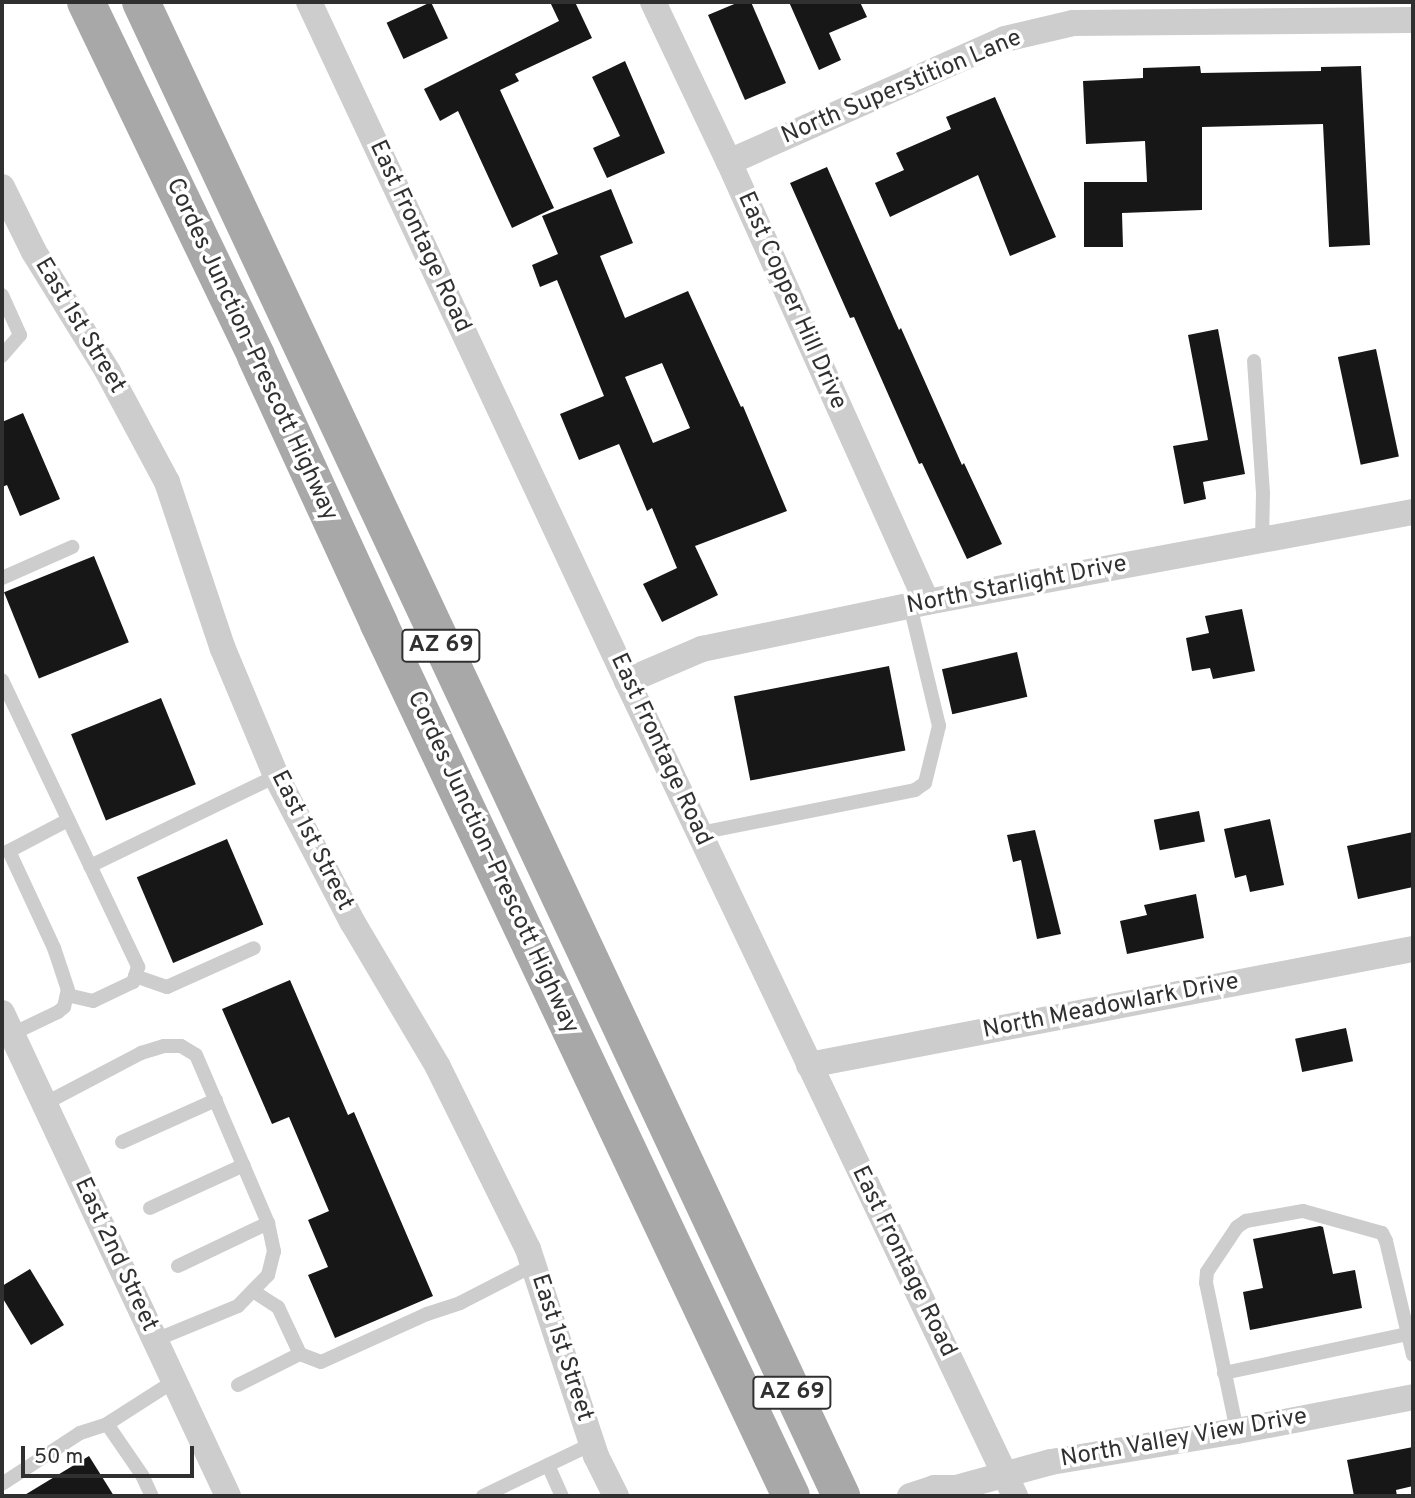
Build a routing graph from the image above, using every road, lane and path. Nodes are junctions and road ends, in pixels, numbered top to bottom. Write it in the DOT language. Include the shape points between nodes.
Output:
graph roads {
  1 [pos="86,2"];
  2 [pos="141,2"];
  3 [pos="309,2"];
  4 [pos="653,2"];
  5 [pos="1413,20"];
  6 [pos="729,162"];
  7 [pos="2,187"];
  8 [pos="2,295"];
  9 [pos="2,356"];
  10 [pos="1254,361"];
  11 [pos="1413,512"];
  12 [pos="1262,540"];
  13 [pos="72,547"];
  14 [pos="2,578"];
  15 [pos="918,604"];
  16 [pos="2,680"];
  17 [pos="627,681"];
  18 [pos="276,776"];
  19 [pos="68,820"];
  20 [pos="699,834"];
  21 [pos="2,836"];
  22 [pos="5,852"];
  23 [pos="90,866"];
  24 [pos="254,948"];
  25 [pos="1413,949"];
  26 [pos="135,975"];
  27 [pos="68,995"];
  28 [pos="7,1023"];
  29 [pos="809,1065"];
  30 [pos="216,1100"];
  31 [pos="44,1104"];
  32 [pos="122,1142"];
  33 [pos="244,1165"];
  34 [pos="150,1208"];
  35 [pos="268,1223"];
  36 [pos="534,1265"];
  37 [pos="178,1266"];
  38 [pos="253,1291"];
  39 [pos="1408,1334"];
  40 [pos="155,1340"];
  41 [pos="300,1354"];
  42 [pos="1413,1355"];
  43 [pos="1224,1373"];
  44 [pos="174,1381"];
  45 [pos="238,1385"];
  46 [pos="1413,1397"];
  47 [pos="107,1423"];
  48 [pos="1237,1431"];
  49 [pos="592,1444"];
  50 [pos="548,1465"];
  51 [pos="2,1484"];
  52 [pos="1010,1485"];
  53 [pos="953,1492"];
  54 [pos="844,1495"];
  55 [pos="152,1496"];
  56 [pos="228,1496"];
  57 [pos="483,1496"];
  58 [pos="562,1496"];
  59 [pos="616,1496"];
  60 [pos="791,1496"];
  61 [pos="910,1496"];
  1 -- 60 [label="main road, Cordes Junction–Prescott Highway / AZ 69"];
  2 -- 54 [label="main road, Cordes Junction–Prescott Highway / AZ 69"];
  3 -- 17 [label="street, East Frontage Road"];
  4 -- 6 [label="street, East Copper Hill Drive"];
  5 -- 6 [label="street, North Superstition Lane" via="1073,23 1005,39"];
  6 -- 15 [label="street, East Copper Hill Drive"];
  7 -- 18 [label="street, East 1st Street" via="34,252 108,372 167,482 223,649"];
  8 -- 9 [label="lane" via="20,335"];
  10 -- 12 [label="lane"];
  11 -- 12 [label="street, North Starlight Drive"];
  12 -- 15 [label="street, North Starlight Drive"];
  13 -- 14 [label="lane"];
  15 -- 17 [label="street, North Starlight Drive" via="702,649"];
  15 -- 20 [label="lane" via="939,726 925,783 915,790"];
  16 -- 19 [label="lane"];
  17 -- 20 [label="street, East Frontage Road"];
  18 -- 23 [label="lane"];
  18 -- 36 [label="street, East 1st Street" via="353,923 438,1067"];
  19 -- 22 [label="lane"];
  19 -- 23 [label="lane"];
  20 -- 29 [label="street, East Frontage Road"];
  21 -- 22 [label="lane"];
  22 -- 27 [label="lane" via="54,948"];
  23 -- 26 [label="lane" via="138,967"];
  24 -- 26 [label="lane" via="167,986"];
  25 -- 29 [label="street, North Meadowlark Drive"];
  26 -- 27 [label="lane" via="133,982 93,1002"];
  27 -- 28 [label="lane" via="58,1012"];
  28 -- 31 [label="street, East 2nd Street"];
  29 -- 52 [label="street, East Frontage Road"];
  30 -- 31 [label="lane" via="196,1055 181,1046 164,1046 141,1053"];
  30 -- 32 [label="lane"];
  30 -- 33 [label="lane"];
  31 -- 40 [label="street, East 2nd Street"];
  33 -- 34 [label="lane"];
  33 -- 35 [label="lane"];
  35 -- 37 [label="lane"];
  35 -- 38 [label="lane" via="274,1251 268,1275"];
  36 -- 41 [label="lane" via="460,1303 321,1362"];
  36 -- 49 [label="street, East 1st Street"];
  38 -- 40 [label="lane" via="239,1306"];
  38 -- 41 [label="lane" via="278,1307"];
  39 -- 42 [label="lane"];
  39 -- 43 [label="lane"];
  39 -- 43 [label="lane" via="1382,1233 1303,1210 1288,1212 1237,1227 1207,1272"];
  40 -- 44 [label="street, East 2nd Street"];
  41 -- 45 [label="lane"];
  43 -- 48 [label="lane"];
  44 -- 47 [label="lane"];
  44 -- 56 [label="street, East 2nd Street"];
  46 -- 48 [label="street, North Valley View Drive"];
  47 -- 51 [label="lane" via="80,1433"];
  47 -- 55 [label="lane"];
  48 -- 52 [label="street, North Valley View Drive" via="1051,1462"];
  49 -- 50 [label="lane"];
  49 -- 59 [label="street, East 1st Street"];
  50 -- 57 [label="lane"];
  50 -- 58 [label="lane"];
  52 -- 53 [label="street, North Valley View Drive"];
  53 -- 61 [label="street, North Valley View Drive" via="934,1488"];
}
